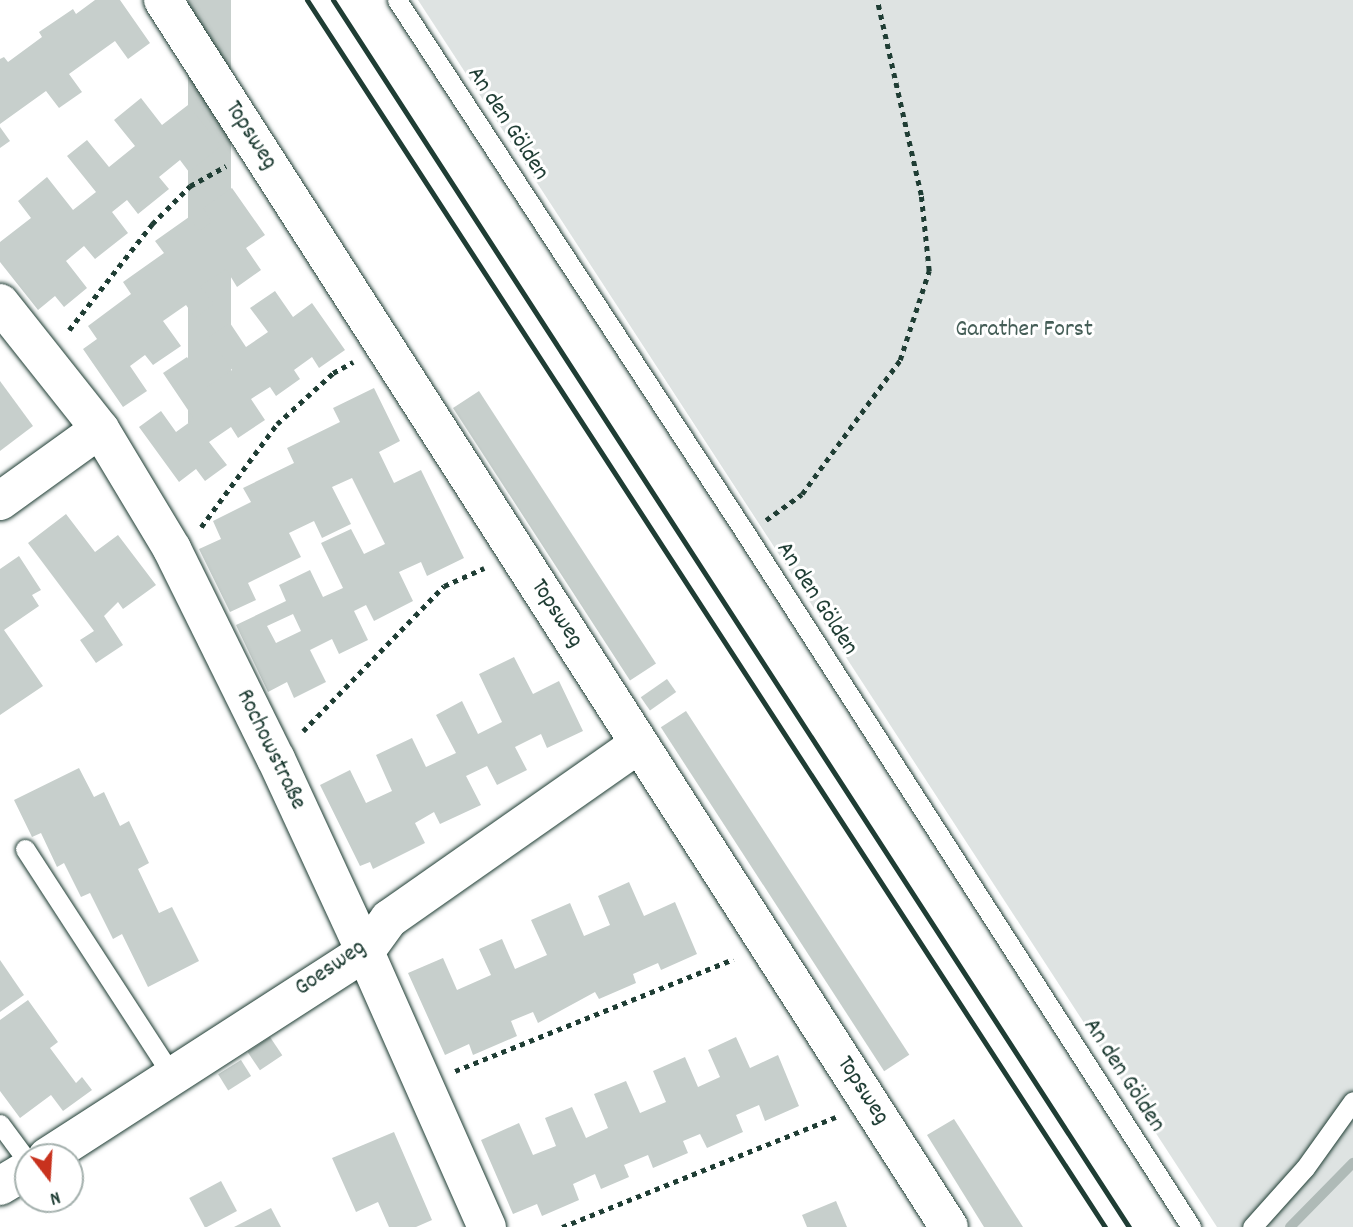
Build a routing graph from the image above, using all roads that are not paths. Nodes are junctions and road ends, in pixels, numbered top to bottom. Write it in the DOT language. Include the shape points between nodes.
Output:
graph roads {
  1 [pos="163,0"];
  2 [pos="397,0"];
  3 [pos="0,303"];
  4 [pos="100,429"];
  5 [pos="0,500"];
  6 [pos="639,744"];
  7 [pos="25,849"];
  8 [pos="365,951"];
  9 [pos="172,1076"];
  10 [pos="1353,1101"];
  11 [pos="0,1124"];
  12 [pos="14,1143"];
  13 [pos="69,1143"];
  14 [pos="487,1227"];
  15 [pos="950,1227"];
  16 [pos="1191,1227"];
  17 [pos="1252,1227"];
  1 -- 6 [label="street, Topsweg"];
  2 -- 16 [label="lane, An den Gölden"];
  3 -- 4 [label="street, Rochowstraße"];
  4 -- 5 [label="street"];
  4 -- 8 [label="street, Rochowstraße" via="173,549"];
  6 -- 8 [label="street, Goesweg" via="389,919"];
  6 -- 15 [label="street, Topsweg"];
  7 -- 9 [label="lane"];
  8 -- 9 [label="street, Goesweg"];
  8 -- 14 [label="street, Rochowstraße"];
  9 -- 13 [label="street, Goesweg"];
  10 -- 17 [label="lane" via="1305,1168"];
  11 -- 12 [label="lane"];
}
